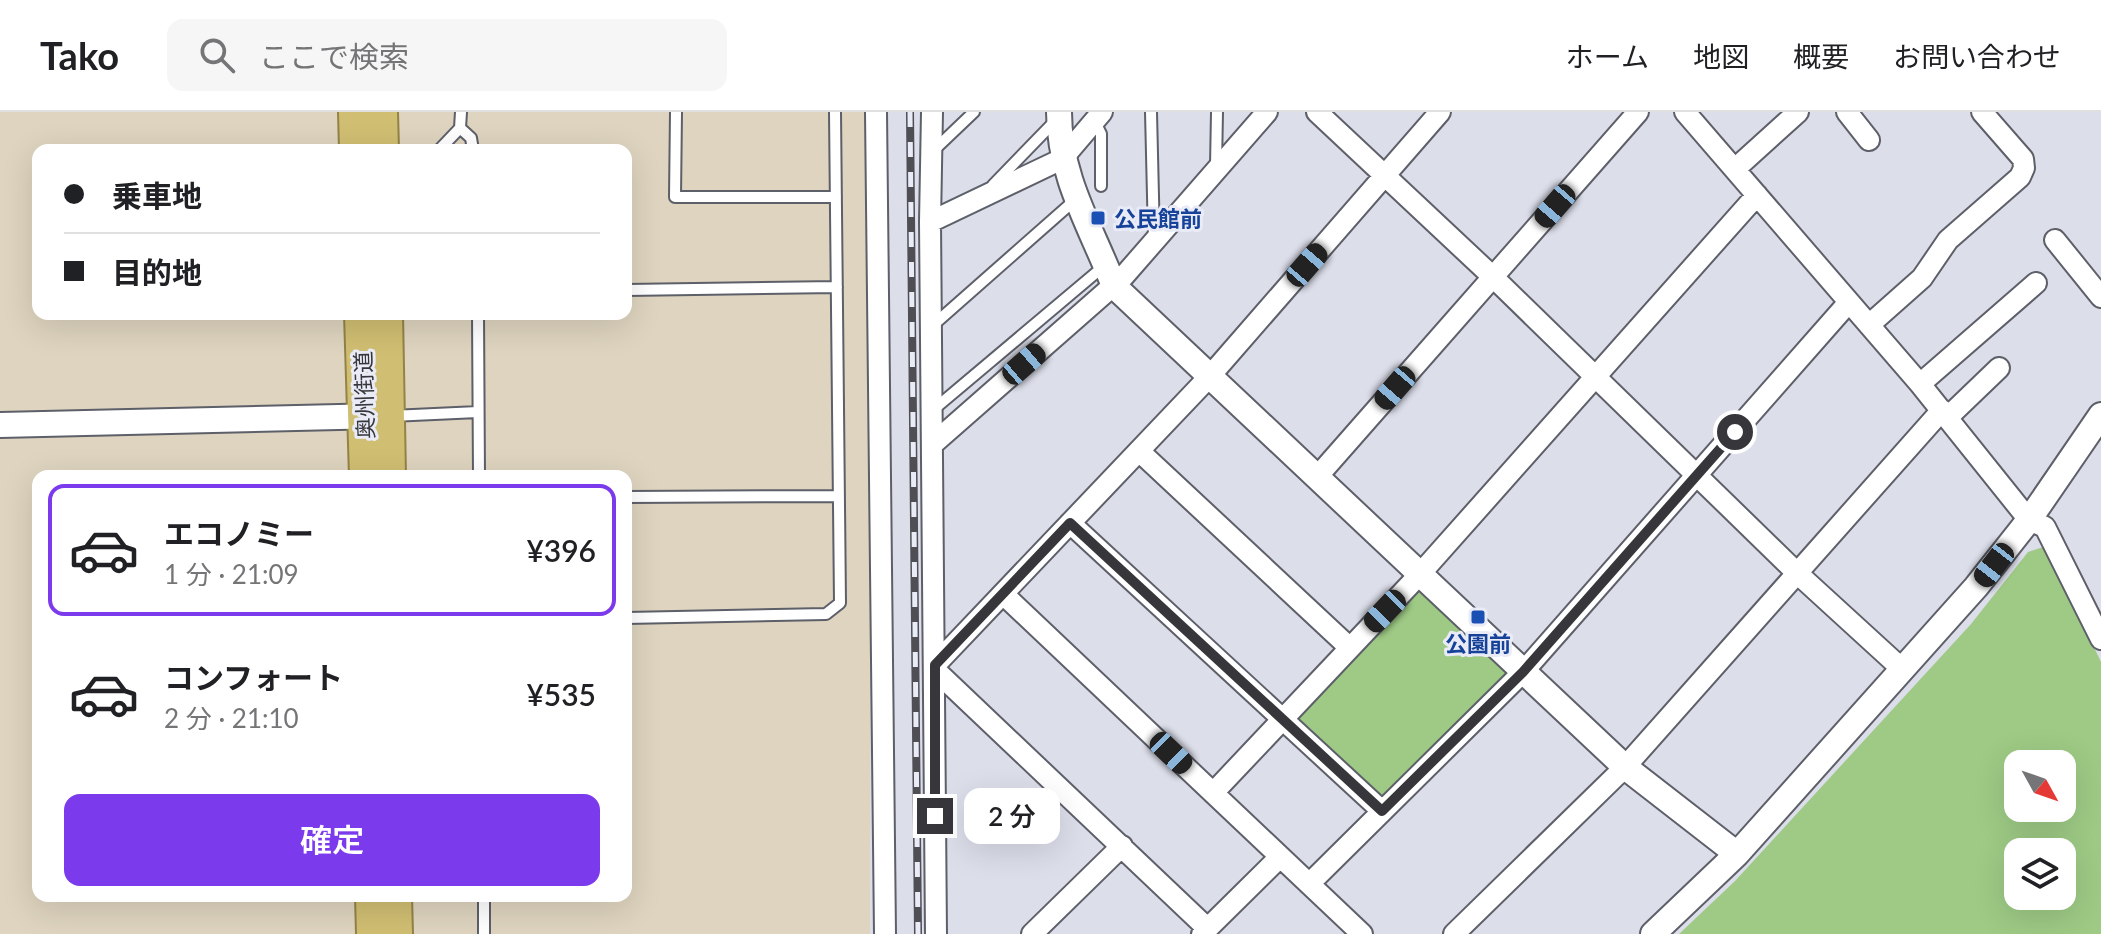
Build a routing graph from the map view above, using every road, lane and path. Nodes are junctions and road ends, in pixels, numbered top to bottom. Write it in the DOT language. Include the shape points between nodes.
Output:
graph roads {
  1 [pos="355,112"];
  2 [pos="381,112"];
  3 [pos="461,112"];
  4 [pos="676,112"];
  5 [pos="835,112"];
  6 [pos="876,112"];
  7 [pos="932,112"];
  8 [pos="974,112"];
  9 [pos="1151,112"];
  10 [pos="1217,112"];
  11 [pos="1267,112"];
  12 [pos="1317,112"];
  13 [pos="1440,112"];
  14 [pos="1638,112"];
  15 [pos="1685,112"];
  16 [pos="1798,112"];
  17 [pos="1847,112"];
  18 [pos="1982,112"];
  19 [pos="1059,115"];
  20 [pos="1098,116"];
  21 [pos="460,128"];
  22 [pos="1869,140"];
  23 [pos="356,144"];
  24 [pos="382,144"];
  25 [pos="445,144"];
  26 [pos="472,144"];
  27 [pos="931,153"];
  28 [pos="1062,159"];
  29 [pos="1735,169"];
  30 [pos="1216,171"];
  31 [pos="1384,176"];
  32 [pos="1101,186"];
  33 [pos="1757,195"];
  34 [pos="836,197"];
  35 [pos="1076,198"];
  36 [pos="978,200"];
  37 [pos="930,222"];
  38 [pos="2055,240"];
  39 [pos="1154,241"];
  40 [pos="1110,275"];
  41 [pos="1493,277"];
  42 [pos="2036,283"];
  43 [pos="837,287"];
  44 [pos="632,290"];
  45 [pos="2101,297"];
  46 [pos="1849,302"];
  47 [pos="362,320"];
  48 [pos="385,320"];
  49 [pos="478,320"];
  50 [pos="1869,325"];
  51 [pos="931,328"];
  52 [pos="1999,368"];
  53 [pos="1210,376"];
  54 [pos="1596,377"];
  55 [pos="1920,384"];
  56 [pos="933,410"];
  57 [pos="478,412"];
  58 [pos="1945,414"];
  59 [pos="2101,415"];
  60 [pos="377,416"];
  61 [pos="0,425"];
  62 [pos="934,443"];
  63 [pos="1139,451"];
  64 [pos="367,470"];
  65 [pos="388,470"];
  66 [pos="479,470"];
  67 [pos="1697,475"];
  68 [pos="1317,477"];
  69 [pos="839,496"];
  70 [pos="632,497"];
  71 [pos="2029,520"];
  72 [pos="1070,523"];
  73 [pos="1797,573"];
  74 [pos="1420,574"];
  75 [pos="1003,594"];
  76 [pos="632,618"];
  77 [pos="2101,639"];
  78 [pos="1350,648"];
  79 [pos="934,669"];
  80 [pos="1902,669"];
  81 [pos="1523,672"];
  82 [pos="1282,719"];
  83 [pos="1625,767"];
  84 [pos="1213,793"];
  85 [pos="1382,811"];
  86 [pos="1122,846"];
  87 [pos="1737,854"];
  88 [pos="1280,857"];
  89 [pos="1309,884"];
  90 [pos="372,902"];
  91 [pos="395,902"];
  92 [pos="484,902"];
  93 [pos="1205,931"];
  94 [pos="1352,931"];
  95 [pos="1035,933"];
  96 [pos="373,934"];
  97 [pos="396,934"];
  98 [pos="484,934"];
  99 [pos="885,934"];
  100 [pos="936,934"];
  101 [pos="1454,934"];
  102 [pos="1653,934"];
  1 -- 23 [label="highway"];
  2 -- 24 [label="highway"];
  3 -- 21 [label="lane"];
  4 -- 34 [label="lane" via="675,197"];
  5 -- 34 [label="lane"];
  6 -- 99 [label="street"];
  7 -- 27 [label="street"];
  8 -- 27 [label="lane"];
  9 -- 39 [label="lane"];
  10 -- 30 [label="lane"];
  11 -- 30 [label="street"];
  12 -- 31 [label="street"];
  13 -- 31 [label="street"];
  14 -- 41 [label="street"];
  15 -- 29 [label="street"];
  16 -- 29 [label="street"];
  17 -- 22 [label="street"];
  18 -- 50 [label="street" via="2023,159 2020,177 1948,240 1922,278"];
  19 -- 28 [label="street"];
  19 -- 36 [label="lane"];
  20 -- 28 [label="street"];
  20 -- 32 [label="lane"];
  21 -- 25 [label="lane"];
  21 -- 26 [label="lane"];
  27 -- 37 [label="street"];
  28 -- 35 [label="street"];
  28 -- 36 [label="street"];
  29 -- 33 [label="street"];
  30 -- 39 [label="street"];
  31 -- 41 [label="street"];
  31 -- 53 [label="street"];
  33 -- 46 [label="street"];
  33 -- 54 [label="street"];
  34 -- 43 [label="lane"];
  35 -- 40 [label="street"];
  35 -- 51 [label="lane"];
  36 -- 37 [label="street"];
  37 -- 51 [label="street"];
  38 -- 45 [label="street"];
  39 -- 40 [label="street"];
  40 -- 53 [label="street"];
  40 -- 56 [label="lane"];
  40 -- 62 [label="street"];
  41 -- 54 [label="street"];
  41 -- 68 [label="street"];
  42 -- 55 [label="street"];
  43 -- 44 [label="lane"];
  43 -- 69 [label="lane"];
  46 -- 50 [label="street"];
  46 -- 67 [label="street"];
  47 -- 60 [label="highway, 奥州街道"];
  48 -- 60 [label="highway, 奥州街道"];
  49 -- 57 [label="lane"];
  50 -- 55 [label="street"];
  51 -- 56 [label="street"];
  52 -- 58 [label="street"];
  53 -- 63 [label="street"];
  53 -- 68 [label="street"];
  54 -- 67 [label="street"];
  54 -- 74 [label="street"];
  55 -- 58 [label="street"];
  56 -- 62 [label="street"];
  57 -- 60 [label="lane"];
  57 -- 66 [label="lane"];
  58 -- 71 [label="street"];
  58 -- 73 [label="street"];
  59 -- 71 [label="street"];
  60 -- 61 [label="street"];
  60 -- 64 [label="highway, 奥州街道"];
  60 -- 65 [label="highway, 奥州街道"];
  62 -- 79 [label="street"];
  63 -- 72 [label="street"];
  63 -- 78 [label="street"];
  67 -- 73 [label="street"];
  67 -- 81 [label="street"];
  68 -- 74 [label="street"];
  69 -- 70 [label="lane"];
  69 -- 76 [label="lane" via="840,603 826,614"];
  71 -- 77 [label="street" via="2045,527"];
  71 -- 80 [label="street"];
  72 -- 75 [label="street"];
  72 -- 82 [label="street"];
  73 -- 80 [label="street"];
  73 -- 83 [label="street"];
  74 -- 78 [label="street"];
  74 -- 81 [label="street"];
  75 -- 79 [label="street"];
  75 -- 84 [label="street"];
  78 -- 82 [label="street"];
  79 -- 86 [label="street"];
  79 -- 100 [label="street"];
  80 -- 87 [label="street"];
  81 -- 83 [label="street"];
  81 -- 85 [label="street"];
  82 -- 84 [label="street"];
  82 -- 85 [label="street"];
  83 -- 87 [label="street"];
  83 -- 101 [label="street"];
  84 -- 88 [label="street"];
  85 -- 89 [label="street"];
  86 -- 93 [label="street"];
  86 -- 95 [label="street"];
  87 -- 102 [label="street"];
  88 -- 89 [label="street"];
  88 -- 93 [label="street"];
  89 -- 94 [label="street"];
  90 -- 96 [label="highway"];
  91 -- 97 [label="highway"];
  92 -- 98 [label="lane"];
}
